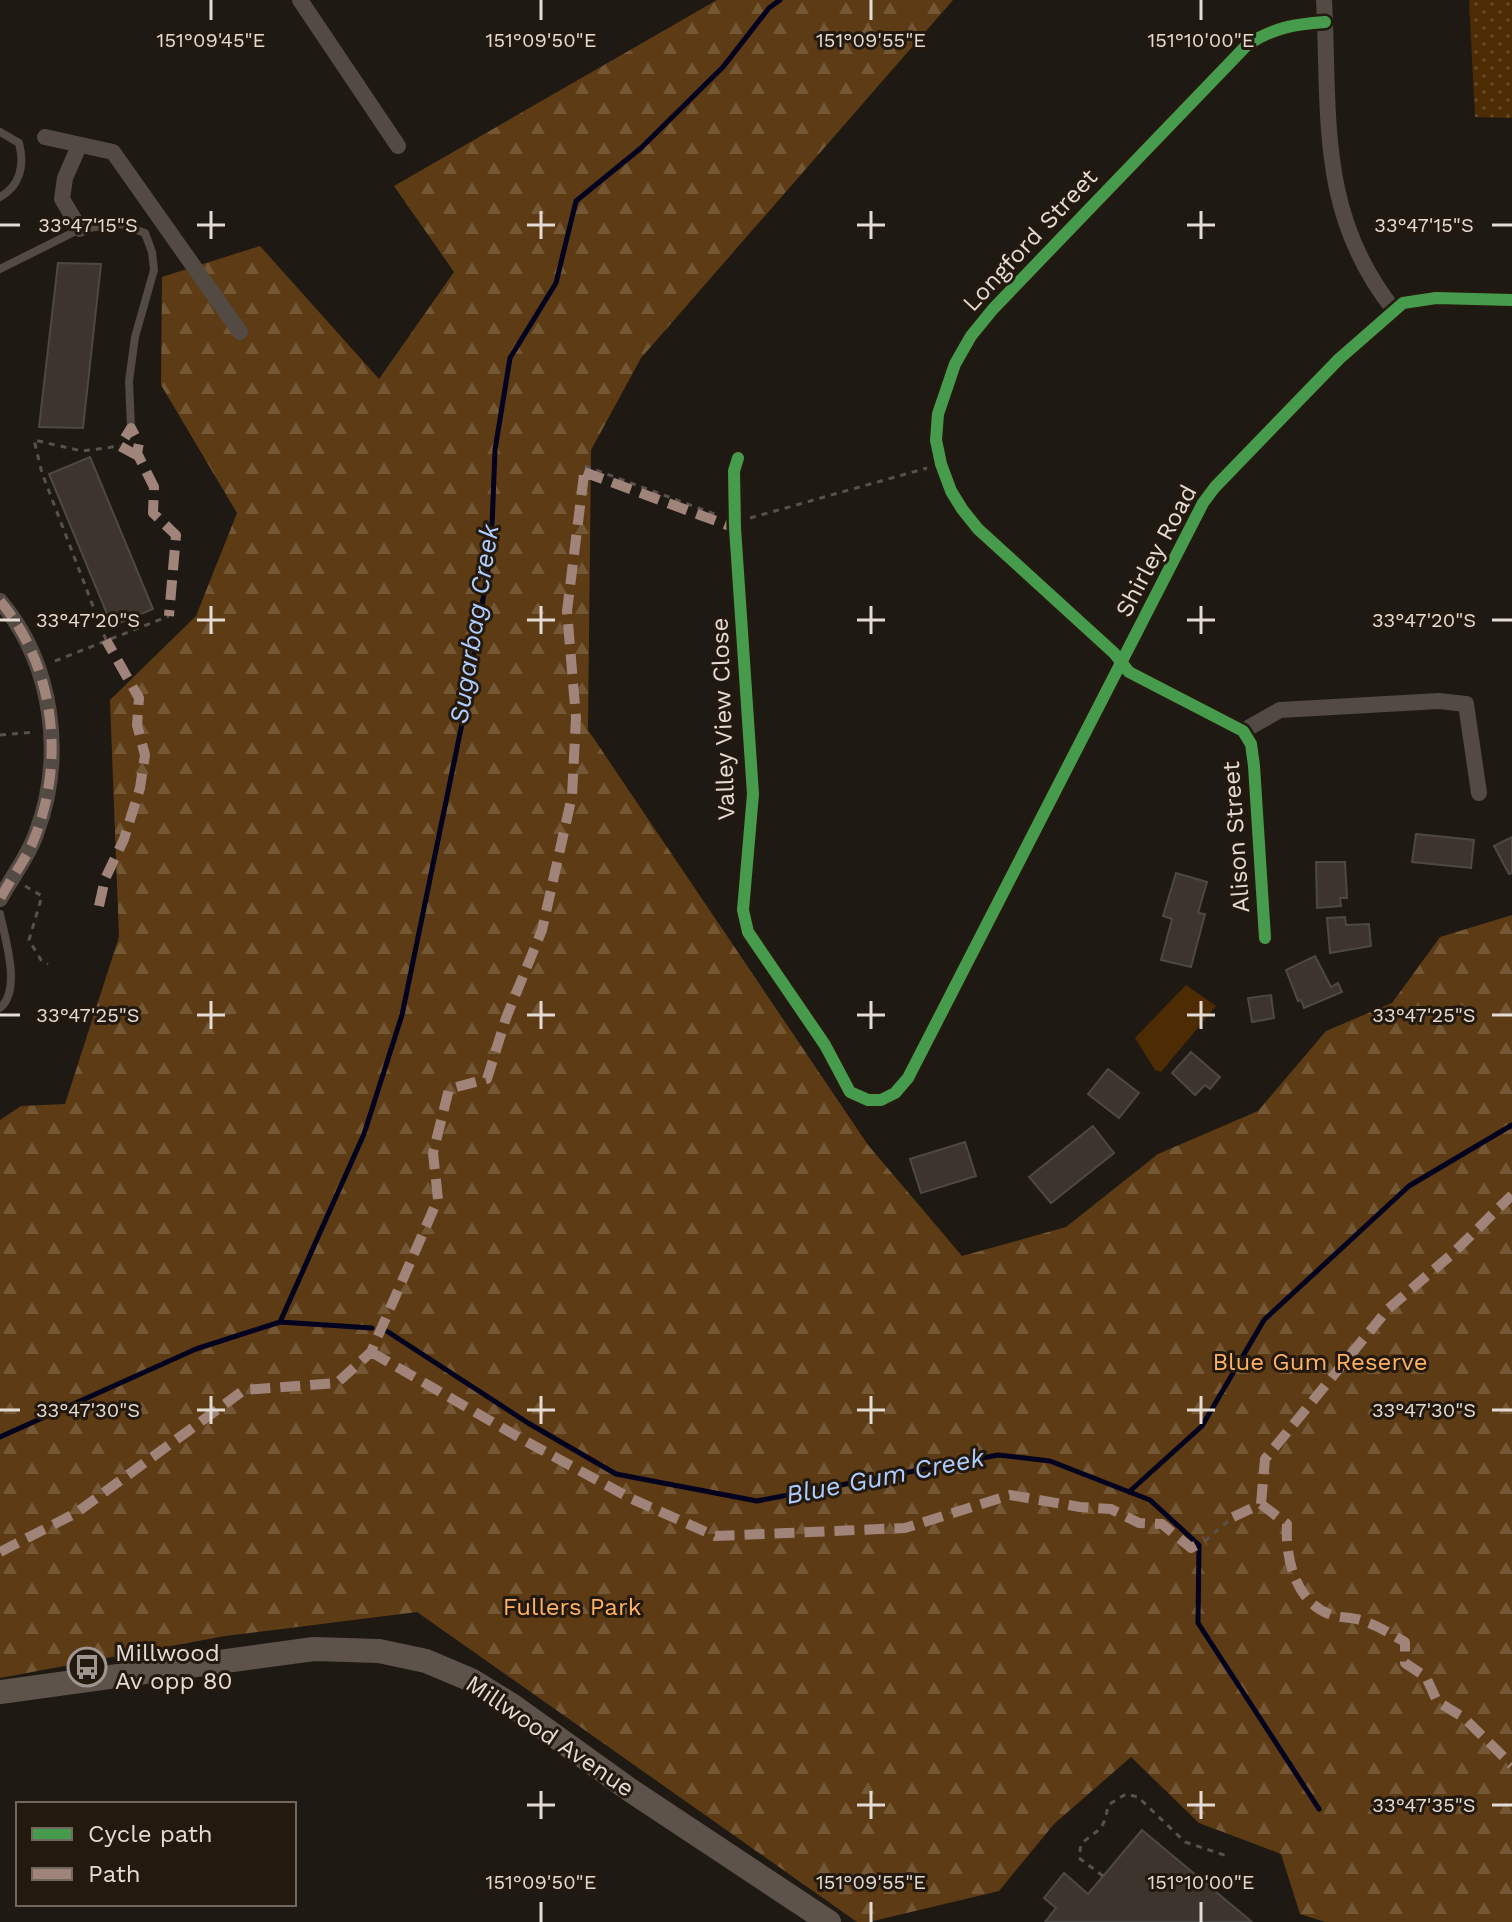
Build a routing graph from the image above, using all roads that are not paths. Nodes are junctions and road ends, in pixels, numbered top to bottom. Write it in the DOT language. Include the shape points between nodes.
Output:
graph roads {
  1 [pos="300,0"];
  2 [pos="1324,0"];
  3 [pos="1325,22"];
  4 [pos="0,132"];
  5 [pos="45,137"];
  6 [pos="79,146"];
  7 [pos="398,146"];
  8 [pos="0,197"];
  9 [pos="80,229"];
  10 [pos="0,269"];
  11 [pos="1512,300"];
  12 [pos="1394,310"];
  13 [pos="240,332"];
  14 [pos="131,428"];
  15 [pos="738,458"];
  16 [pos="0,601"];
  17 [pos="1122,663"];
  18 [pos="1243,731"];
  19 [pos="1479,793"];
  20 [pos="0,899"];
  21 [pos="0,914"];
  22 [pos="1265,938"];
  23 [pos="0,1008"];
  24 [pos="850,1092"];
  25 [pos="0,1692"];
  26 [pos="829,1922"];
  1 -- 7 [label="street"];
  2 -- 3 [label="street"];
  3 -- 12 [label="street" via="1336,194 1364,266"];
  3 -- 17 [label="street, Longford Street" via="1280,27 1247,45 1017,281 971,336 949,375 936,428 951,491 978,529"];
  4 -- 8 [label="lane" via="19,143 21,152 21,173 14,188"];
  5 -- 6 [label="street"];
  6 -- 9 [label="street" via="62,199"];
  6 -- 13 [label="street" via="113,152"];
  9 -- 10 [label="lane"];
  9 -- 14 [label="lane" via="120,224 145,233 152,252 154,270 129,381"];
  11 -- 12 [label="street, Shirley Road" via="1424,298"];
  12 -- 17 [label="street, Shirley Road" via="1215,487"];
  15 -- 24 [label="street, Valley View Close" via="735,522 753,794 743,910 759,951 825,1045"];
  16 -- 20 [label="street" via="37,667 52,730 44,809 35,838"];
  17 -- 18 [label="street, Alison Street" via="1129,672"];
  17 -- 24 [label="street, Shirley Road" via="908,1078 881,1100"];
  18 -- 19 [label="street" via="1280,710 1466,704"];
  18 -- 22 [label="street, Alison Street" via="1254,766"];
  21 -- 23 [label="lane" via="10,967 10,994"];
  25 -- 26 [label="main road, Millwood Avenue" via="314,1649 379,1651 426,1661 513,1706"];
}
